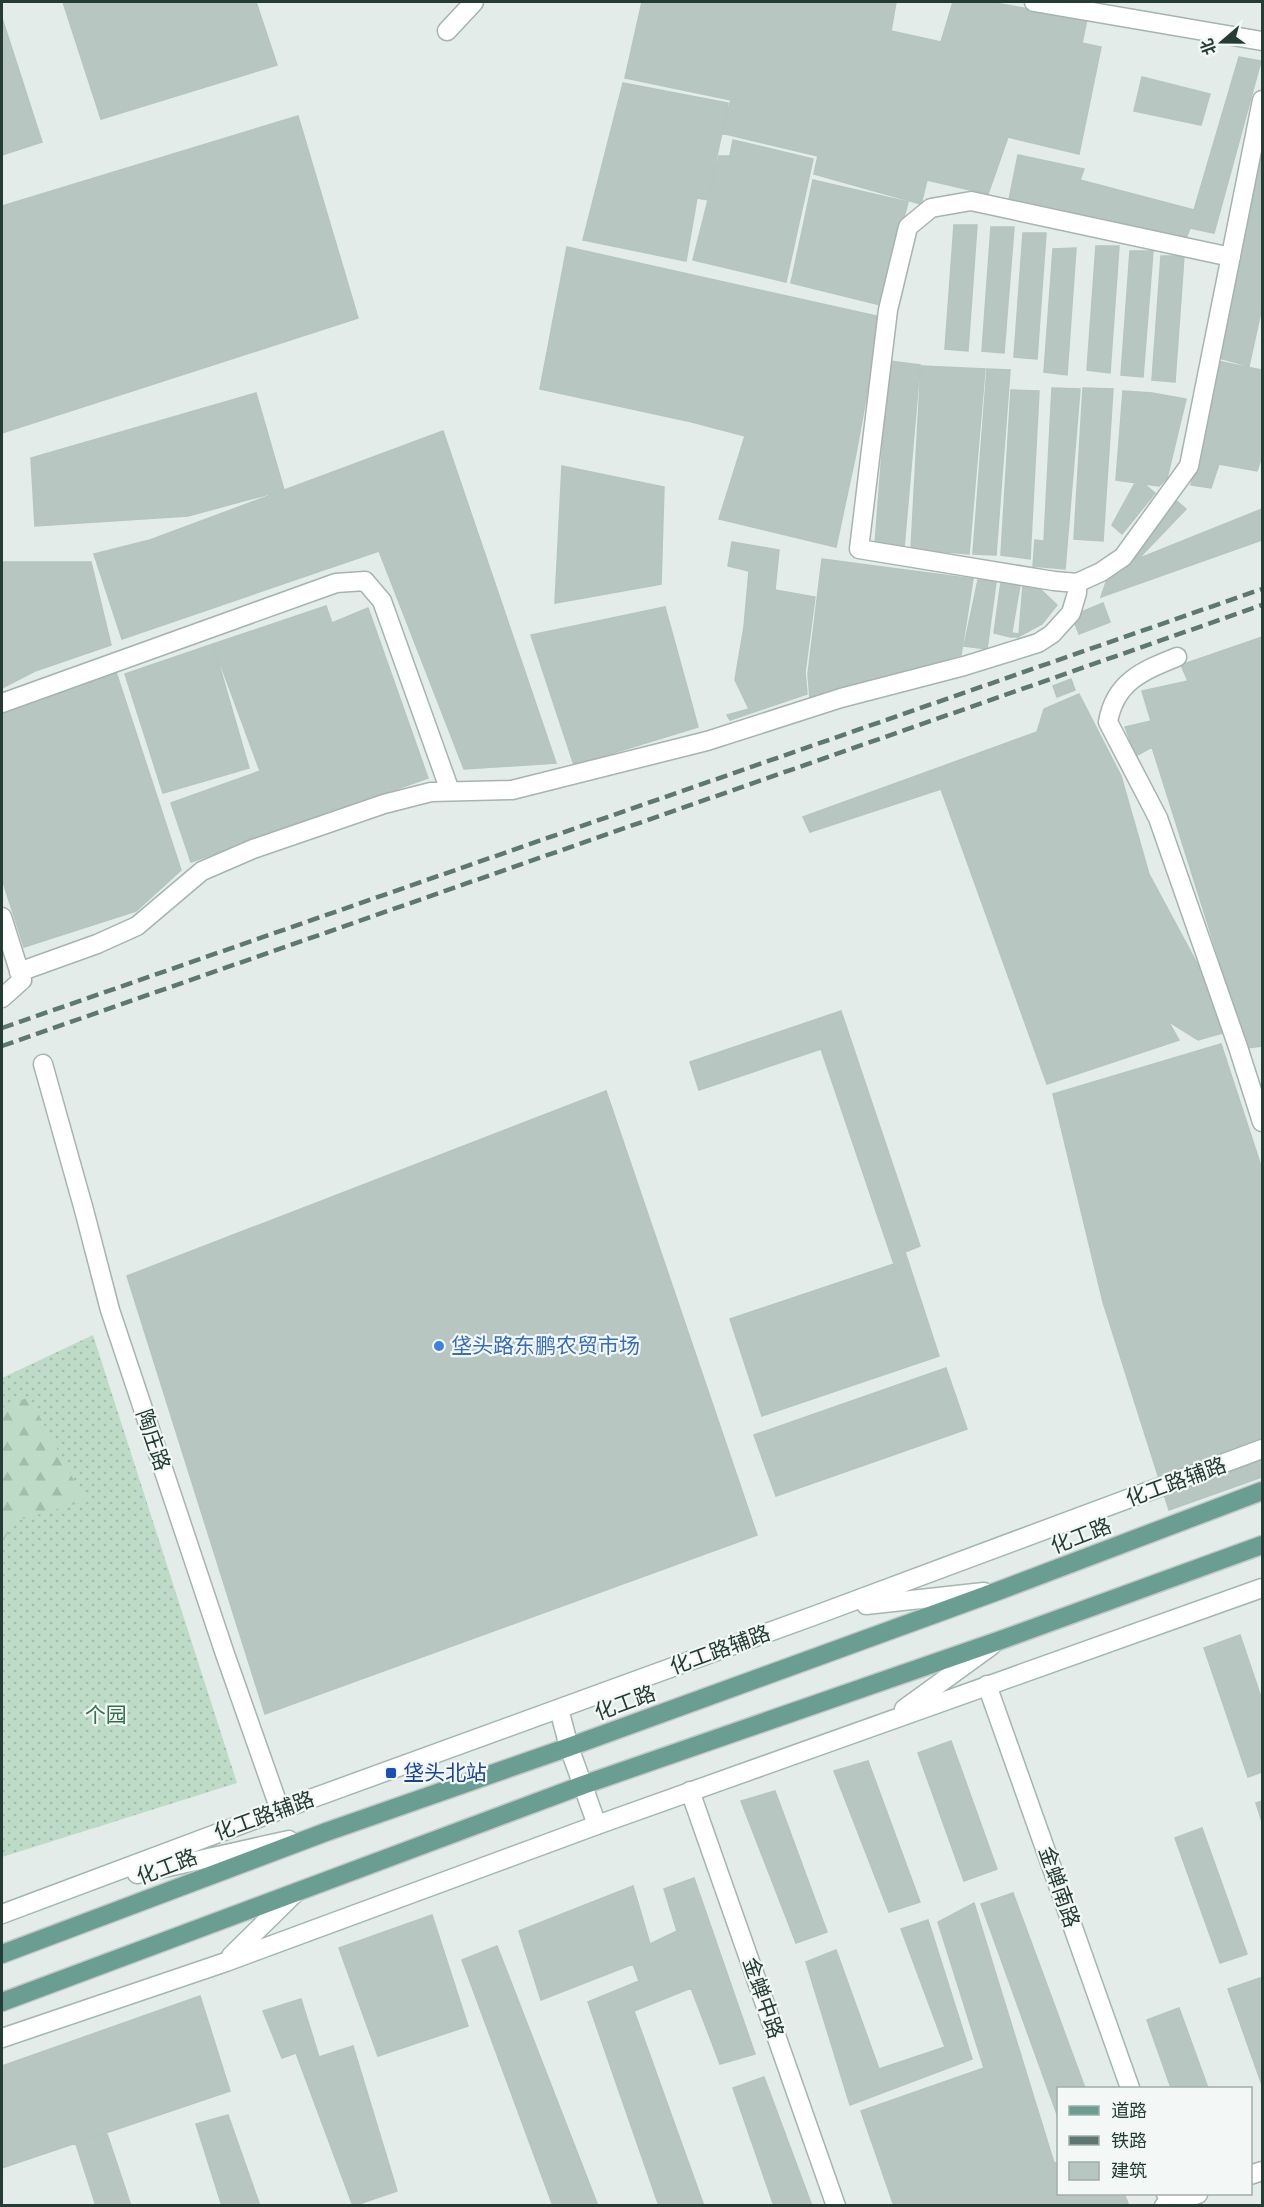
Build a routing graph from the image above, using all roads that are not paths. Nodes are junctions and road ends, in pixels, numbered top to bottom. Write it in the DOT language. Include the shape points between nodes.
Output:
graph roads {
  1 [pos="474,2"];
  2 [pos="1034,2"];
  3 [pos="447,31"];
  4 [pos="1263,41"];
  5 [pos="1263,100"];
  6 [pos="1231,257"];
  7 [pos="1077,583"];
  8 [pos="1177,657"];
  9 [pos="2,703"];
  10 [pos="450,791"];
  11 [pos="2,917"];
  12 [pos="20,976"];
  13 [pos="2,998"];
  14 [pos="43,1064"];
  15 [pos="1263,1122"];
  16 [pos="1263,1449"];
  17 [pos="1263,1491"];
  18 [pos="1263,1545"];
  19 [pos="1262,1590"];
  20 [pos="998,1591"];
  21 [pos="816,1616"];
  22 [pos="998,1641"];
  23 [pos="987,1685"];
  24 [pos="559,1709"];
  25 [pos="888,1720"];
  26 [pos="569,1747"];
  27 [pos="583,1785"];
  28 [pos="690,1791"];
  29 [pos="280,1809"];
  30 [pos="597,1825"];
  31 [pos="326,1832"];
  32 [pos="77,1887"];
  33 [pos="294,1894"];
  34 [pos="2,1914"];
  35 [pos="2,1954"];
  36 [pos="226,1962"];
  37 [pos="2,2002"];
  38 [pos="2,2038"];
  39 [pos="1130,2087"];
  40 [pos="1191,2195"];
  41 [pos="1168,2202"];
  42 [pos="836,2205"];
  1 -- 3 [label="street"];
  2 -- 4 [label="street"];
  5 -- 6 [label="street"];
  6 -- 7 [label="street" via="1189,466 1123,557"];
  6 -- 7 [label="street" via="971,201 931,208 908,227 888,310 860,549"];
  7 -- 10 [label="street" via="1071,613 1038,643 841,698 707,741 512,790"];
  8 -- 15 [label="street" via="1146,669 1121,689 1111,705 1108,722 1158,819"];
  9 -- 10 [label="street" via="336,583 365,581 382,601"];
  10 -- 12 [label="street" via="384,804 201,871 137,926"];
  11 -- 12 [label="street"];
  12 -- 13 [label="street"];
  14 -- 29 [label="street, 陶庄路" via="110,1310"];
  16 -- 21 [label="street, 化工路辅路"];
  17 -- 20 [label="main road, 化工路"];
  18 -- 22 [label="main road"];
  19 -- 23 [label="street"];
  20 -- 21 [label="street" via="878,1603"];
  20 -- 26 [label="main road, 化工路"];
  21 -- 24 [label="street, 化工路辅路"];
  22 -- 25 [label="street"];
  22 -- 27 [label="main road"];
  23 -- 25 [label="street"];
  23 -- 39 [label="street, 金蝉南路"];
  24 -- 26 [label="street"];
  24 -- 29 [label="street, 化工路辅路"];
  25 -- 28 [label="street"];
  26 -- 27 [label="street"];
  26 -- 31 [label="main road, 化工路"];
  27 -- 30 [label="street"];
  27 -- 33 [label="main road"];
  28 -- 30 [label="street"];
  28 -- 42 [label="street, 金蝉中路"];
  29 -- 32 [label="street, 化工路辅路"];
  30 -- 36 [label="street"];
  31 -- 32 [label="street, 化工路辅路"];
  31 -- 35 [label="main road, 化工路"];
  32 -- 34 [label="street, 化工路辅路"];
  33 -- 36 [label="street"];
  33 -- 37 [label="main road"];
  36 -- 38 [label="street"];
  40 -- 41 [label="street"];
}
